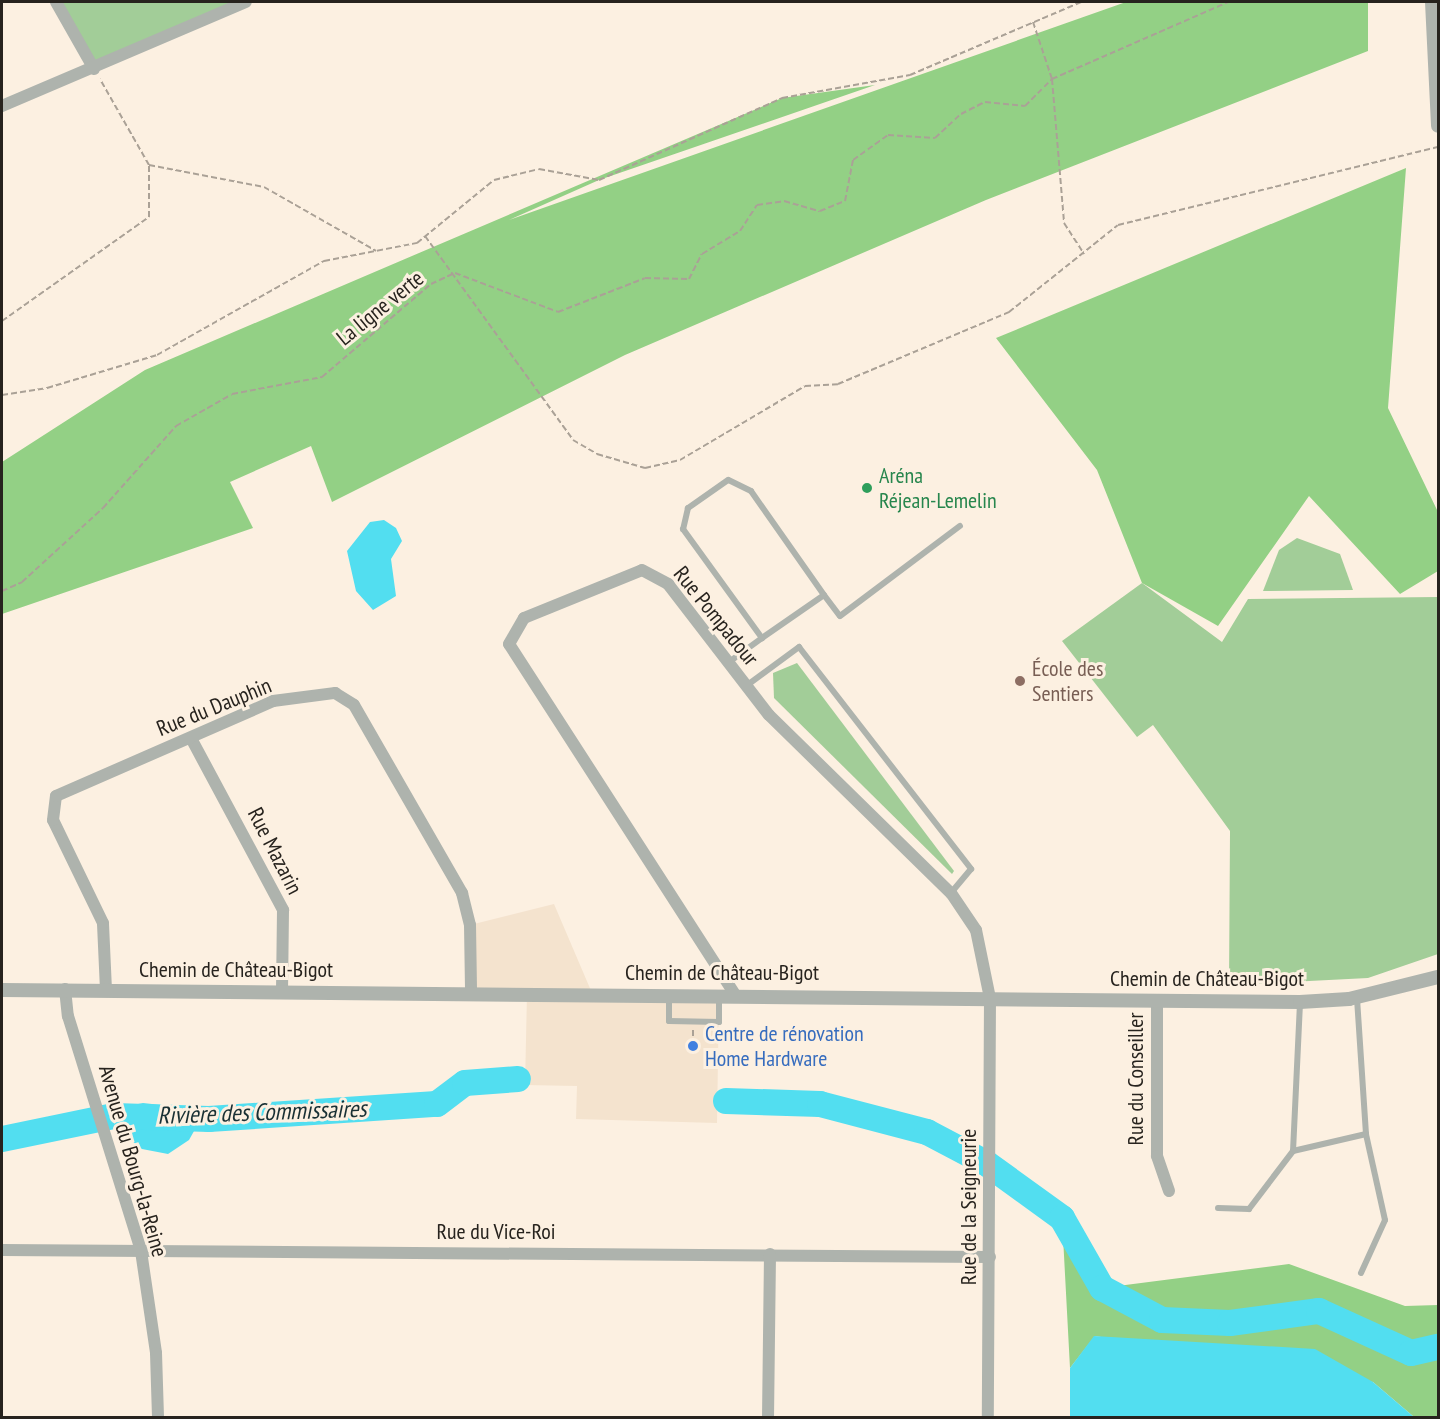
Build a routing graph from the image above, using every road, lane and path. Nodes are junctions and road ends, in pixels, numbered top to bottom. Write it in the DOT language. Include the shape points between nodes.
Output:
graph roads {
  1 [pos="56,2"];
  2 [pos="1081,2"];
  3 [pos="1228,2"];
  4 [pos="1432,2"];
  5 [pos="240,3"];
  6 [pos="1034,22"];
  7 [pos="94,69"];
  8 [pos="1052,79"];
  9 [pos="2,106"];
  10 [pos="1438,126"];
  11 [pos="1438,147"];
  12 [pos="149,165"];
  13 [pos="425,236"];
  14 [pos="376,251"];
  15 [pos="1084,254"];
  16 [pos="455,273"];
  17 [pos="2,321"];
  18 [pos="2,395"];
  19 [pos="960,526"];
  20 [pos="2,591"];
  21 [pos="824,595"];
  22 [pos="762,638"];
  23 [pos="726,664"];
  24 [pos="745,687"];
  25 [pos="192,740"];
  26 [pos="951,893"];
  27 [pos="1438,977"];
  28 [pos="65,989"];
  29 [pos="2,990"];
  30 [pos="106,990"];
  31 [pos="282,992"];
  32 [pos="471,992"];
  33 [pos="669,993"];
  34 [pos="734,993"];
  35 [pos="719,994"];
  36 [pos="1357,997"];
  37 [pos="990,998"];
  38 [pos="1157,1001"];
  39 [pos="1300,1002"];
  40 [pos="1366,1134"];
  41 [pos="1293,1150"];
  42 [pos="1169,1191"];
  43 [pos="1218,1208"];
  44 [pos="2,1250"];
  45 [pos="141,1251"];
  46 [pos="770,1254"];
  47 [pos="990,1257"];
  48 [pos="1361,1273"];
  49 [pos="158,1418"];
  50 [pos="768,1418"];
  51 [pos="988,1418"];
  1 -- 7 [label="street"];
  2 -- 6 [label="path"];
  3 -- 8 [label="path, La ligne verte"];
  4 -- 10 [label="street"];
  5 -- 7 [label="street"];
  6 -- 8 [label="path"];
  6 -- 13 [label="path" via="910,75 782,98 599,180 539,170 494,180"];
  7 -- 9 [label="street"];
  7 -- 12 [label="path"];
  8 -- 15 [label="path" via="1064,224"];
  8 -- 16 [label="path, La ligne verte" via="1025,106 986,102 961,114 935,138 888,135 853,160 845,201 820,211 784,201 757,205 740,231 702,254 689,279 645,278 558,312"];
  11 -- 15 [label="path" via="1118,225"];
  12 -- 14 [label="path" via="264,187"];
  12 -- 17 [label="path" via="149,217"];
  13 -- 14 [label="path"];
  13 -- 16 [label="path"];
  14 -- 18 [label="path" via="324,261 157,355 47,388"];
  15 -- 16 [label="path" via="1009,312 838,384 805,386 681,460 645,468 597,454 573,440"];
  16 -- 20 [label="path, La ligne verte" via="431,284 322,377 232,394 176,426 103,507 22,582"];
  19 -- 21 [label="lane" via="840,616"];
  21 -- 22 [label="lane"];
  21 -- 22 [label="lane" via="752,491 728,480 704,492 688,508 683,529"];
  22 -- 23 [label="lane"];
  23 -- 24 [label="street, Rue Pompadour"];
  23 -- 34 [label="street, Rue Pompadour" via="668,584 642,570 524,618 509,644"];
  24 -- 26 [label="street, Rue Pompadour"];
  24 -- 26 [label="lane" via="799,646 971,869"];
  25 -- 30 [label="street, Rue du Dauphin" via="72,786 52,804 52,820 103,923"];
  25 -- 31 [label="street, Rue Mazarin" via="282,910"];
  25 -- 32 [label="street, Rue du Dauphin" via="273,702 335,693 354,705 462,893 470,925"];
  26 -- 37 [label="street, Rue Pompadour" via="976,930"];
  27 -- 36 [label="street, Chemin de Château-Bigot"];
  28 -- 29 [label="street, Chemin de Château-Bigot"];
  28 -- 30 [label="street, Chemin de Château-Bigot"];
  28 -- 45 [label="street, Avenue du Bourg-la-Reine" via="93,1097"];
  30 -- 31 [label="street, Chemin de Château-Bigot"];
  31 -- 32 [label="street, Chemin de Château-Bigot"];
  32 -- 33 [label="street, Chemin de Château-Bigot"];
  33 -- 35 [label="street, Chemin de Château-Bigot"];
  33 -- 35 [label="lane" via="669,1021 719,1022"];
  34 -- 35 [label="street, Chemin de Château-Bigot"];
  34 -- 37 [label="street, Chemin de Château-Bigot"];
  36 -- 39 [label="street, Chemin de Château-Bigot"];
  36 -- 40 [label="lane"];
  37 -- 38 [label="street, Chemin de Château-Bigot"];
  37 -- 47 [label="street, Rue de la Seigneurie"];
  38 -- 39 [label="street, Chemin de Château-Bigot"];
  38 -- 42 [label="street, Rue du Conseiller" via="1156,1156"];
  39 -- 41 [label="lane"];
  40 -- 41 [label="lane"];
  40 -- 48 [label="lane" via="1385,1220"];
  41 -- 43 [label="lane" via="1249,1209"];
  44 -- 45 [label="street, Rue du Vice-Roi"];
  45 -- 46 [label="street, Rue du Vice-Roi"];
  45 -- 49 [label="street, Avenue du Bourg-la-Reine" via="156,1353"];
  46 -- 47 [label="street, Rue du Vice-Roi"];
  46 -- 50 [label="street"];
  47 -- 51 [label="street, Rue de la Seigneurie"];
}
